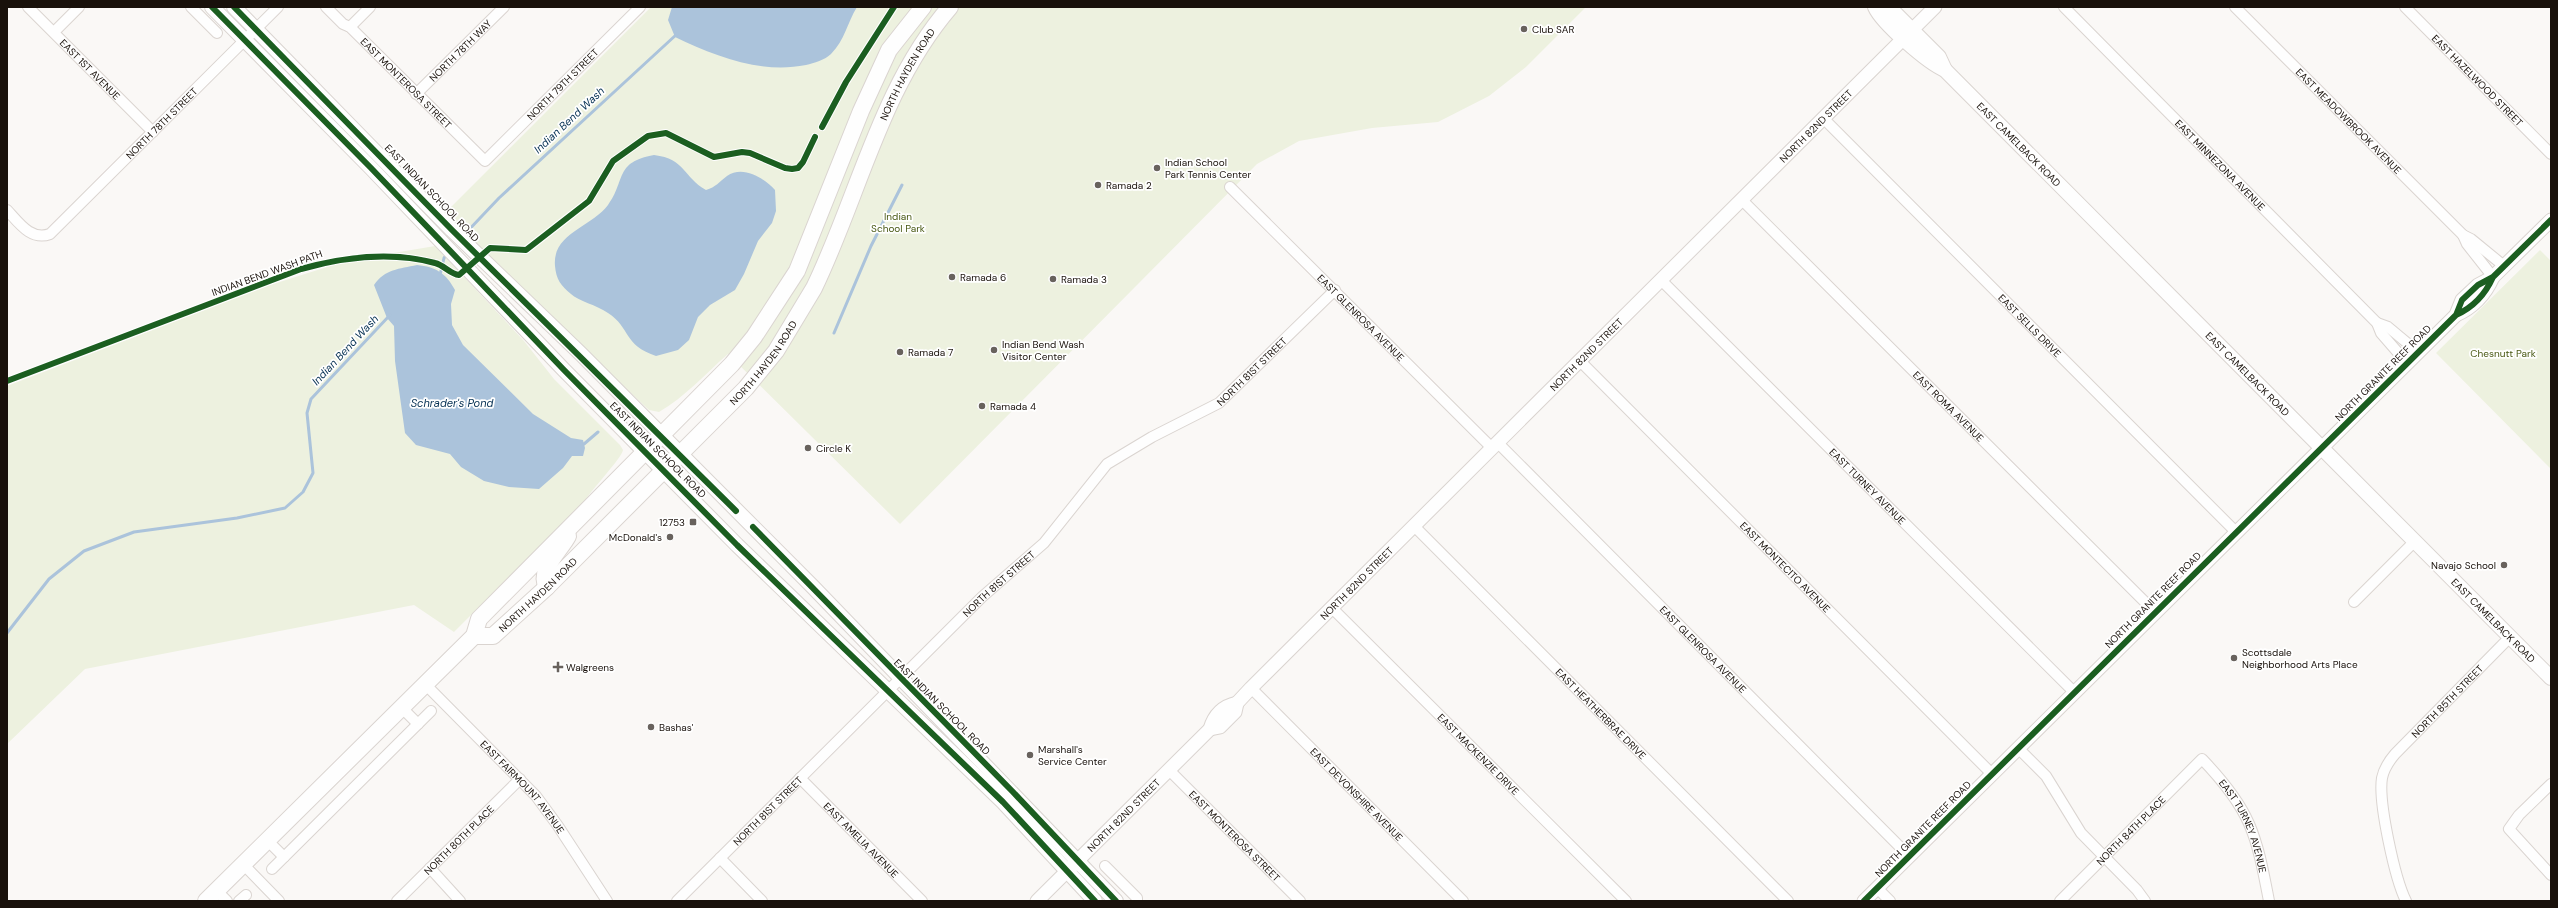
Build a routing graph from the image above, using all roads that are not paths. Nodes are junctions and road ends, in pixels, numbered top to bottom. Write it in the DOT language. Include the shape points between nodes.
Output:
graph roads {
  1 [pos="28,7"];
  2 [pos="79,7"];
  3 [pos="212,7"];
  4 [pos="234,7"];
  5 [pos="278,7"];
  6 [pos="326,7"];
  7 [pos="370,7"];
  8 [pos="504,7"];
  9 [pos="640,7"];
  10 [pos="923,7"];
  11 [pos="950,7"];
  12 [pos="1875,7"];
  13 [pos="1889,7"];
  14 [pos="1935,7"];
  15 [pos="2064,7"];
  16 [pos="2235,7"];
  17 [pos="2405,7"];
  18 [pos="196,9"];
  19 [pos="350,27"];
  20 [pos="256,30"];
  21 [pos="54,32"];
  22 [pos="217,33"];
  23 [pos="1908,34"];
  24 [pos="245,40"];
  25 [pos="416,94"];
  26 [pos="1823,118"];
  27 [pos="153,132"];
  28 [pos="2551,153"];
  29 [pos="485,161"];
  30 [pos="1230,187"];
  31 [pos="1742,200"];
  32 [pos="7,210"];
  33 [pos="2551,220"];
  34 [pos="2463,235"];
  35 [pos="2504,266"];
  36 [pos="2493,277"];
  37 [pos="1661,280"];
  38 [pos="1335,290"];
  39 [pos="2377,323"];
  40 [pos="2418,352"];
  41 [pos="1580,360"];
  42 [pos="2407,363"];
  43 [pos="661,435"];
  44 [pos="1495,446"];
  45 [pos="2322,447"];
  46 [pos="645,451"];
  47 [pos="680,454"];
  48 [pos="664,471"];
  49 [pos="578,517"];
  50 [pos="1414,526"];
  51 [pos="2236,532"];
  52 [pos="2415,541"];
  53 [pos="547,587"];
  54 [pos="2354,602"];
  55 [pos="1332,608"];
  56 [pos="2155,612"];
  57 [pos="474,636"];
  58 [pos="2510,637"];
  59 [pos="2551,678"];
  60 [pos="900,679"];
  61 [pos="425,684"];
  62 [pos="1251,688"];
  63 [pos="889,690"];
  64 [pos="2074,692"];
  65 [pos="401,707"];
  66 [pos="431,711"];
  67 [pos="418,724"];
  68 [pos="2018,748"];
  69 [pos="2202,759"];
  70 [pos="1169,770"];
  71 [pos="1992,774"];
  72 [pos="800,778"];
  73 [pos="520,779"];
  74 [pos="2551,784"];
  75 [pos="267,840"];
  76 [pos="1909,856"];
  77 [pos="284,857"];
  78 [pos="2104,857"];
  79 [pos="720,858"];
  80 [pos="1078,861"];
  81 [pos="243,864"];
  82 [pos="1105,866"];
  83 [pos="430,868"];
  84 [pos="272,869"];
  85 [pos="1067,872"];
  86 [pos="2551,875"];
  87 [pos="1877,888"];
  88 [pos="216,898"];
  89 [pos="279,901"];
  90 [pos="397,901"];
  91 [pos="460,901"];
  92 [pos="607,901"];
  93 [pos="676,901"];
  94 [pos="762,901"];
  95 [pos="922,901"];
  96 [pos="1037,901"];
  97 [pos="1096,901"];
  98 [pos="1116,901"];
  99 [pos="1137,901"];
  100 [pos="1300,901"];
  101 [pos="1463,901"];
  102 [pos="1626,901"];
  103 [pos="1788,901"];
  104 [pos="1864,901"];
  105 [pos="1890,901"];
  106 [pos="2060,901"];
  107 [pos="2145,901"];
  108 [pos="2269,901"];
  109 [pos="2406,901"];
  1 -- 21 [label="street, EAST 1ST AVENUE"];
  2 -- 21 [label="street"];
  3 -- 24 [label="main road, EAST INDIAN SCHOOL ROAD"];
  4 -- 20 [label="main road, EAST INDIAN SCHOOL ROAD"];
  5 -- 20 [label="street, NORTH 78TH STREET"];
  6 -- 19 [label="street, EAST MONTEROSA STREET" via="343,24"];
  7 -- 19 [label="street"];
  8 -- 25 [label="street, NORTH 78TH WAY"];
  9 -- 29 [label="street, NORTH 79TH STREET"];
  10 -- 43 [label="main road" via="890,50 861,111 804,259 789,286 732,364"];
  11 -- 47 [label="main road, NORTH HAYDEN ROAD" via="916,53 896,91 827,262 800,314 763,368"];
  12 -- 23 [label="main road, EAST CAMELBACK ROAD" via="1877,13"];
  13 -- 23 [label="main road, EAST CAMELBACK ROAD"];
  14 -- 23 [label="street, NORTH 82ND STREET"];
  15 -- 39 [label="street, EAST MINNEZONA AVENUE"];
  16 -- 34 [label="street, EAST MEADOWBROOK AVENUE"];
  17 -- 28 [label="street, EAST HAZELWOOD STREET"];
  18 -- 22 [label="street"];
  19 -- 25 [label="street, EAST MONTEROSA STREET"];
  20 -- 24 [label="street, NORTH 78TH STREET"];
  20 -- 43 [label="main road, EAST INDIAN SCHOOL ROAD" via="452,230"];
  21 -- 27 [label="street, EAST 1ST AVENUE"];
  23 -- 26 [label="street, NORTH 82ND STREET"];
  23 -- 45 [label="main road, EAST CAMELBACK ROAD" via="1931,64 1945,70"];
  24 -- 27 [label="street, NORTH 78TH STREET"];
  24 -- 46 [label="main road, EAST INDIAN SCHOOL ROAD"];
  25 -- 29 [label="street, EAST MONTEROSA STREET"];
  26 -- 31 [label="street, NORTH 82ND STREET"];
  26 -- 51 [label="street, EAST SELLS DRIVE"];
  27 -- 32 [label="street, NORTH 78TH STREET" via="50,234 42,237 33,235"];
  30 -- 38 [label="street, EAST GLENROSA AVENUE"];
  31 -- 37 [label="street, NORTH 82ND STREET"];
  31 -- 56 [label="street, EAST ROMA AVENUE"];
  33 -- 35 [label="street, NORTH GRANITE REEF ROAD"];
  34 -- 35 [label="street, EAST MEADOWBROOK AVENUE"];
  34 -- 36 [label="street, EAST MEADOWBROOK AVENUE" via="2466,244"];
  35 -- 36 [label="street, NORTH GRANITE REEF ROAD"];
  36 -- 40 [label="street, NORTH GRANITE REEF ROAD" via="2478,285 2462,300 2456,315"];
  37 -- 41 [label="street, NORTH 82ND STREET"];
  37 -- 64 [label="street, EAST TURNEY AVENUE"];
  38 -- 44 [label="street, EAST GLENROSA AVENUE"];
  38 -- 60 [label="street, NORTH 81ST STREET" via="1219,403 1152,437 1107,464 1044,543 982,597"];
  39 -- 40 [label="street, EAST MINNEZONA AVENUE" via="2388,327"];
  39 -- 42 [label="street, EAST MINNEZONA AVENUE" via="2381,333"];
  40 -- 42 [label="street, NORTH GRANITE REEF ROAD"];
  41 -- 44 [label="street, NORTH 82ND STREET"];
  41 -- 71 [label="street, EAST MONTECITO AVENUE"];
  42 -- 45 [label="street, NORTH GRANITE REEF ROAD"];
  43 -- 46 [label="main road"];
  43 -- 47 [label="main road, EAST INDIAN SCHOOL ROAD"];
  44 -- 50 [label="street, NORTH 82ND STREET"];
  44 -- 76 [label="street, EAST GLENROSA AVENUE"];
  45 -- 51 [label="street, NORTH GRANITE REEF ROAD"];
  45 -- 52 [label="main road, EAST CAMELBACK ROAD"];
  46 -- 48 [label="main road, EAST INDIAN SCHOOL ROAD"];
  46 -- 49 [label="main road"];
  47 -- 48 [label="main road, NORTH HAYDEN ROAD"];
  47 -- 60 [label="main road, EAST INDIAN SCHOOL ROAD" via="813,587"];
  48 -- 53 [label="main road, NORTH HAYDEN ROAD"];
  48 -- 63 [label="main road, EAST INDIAN SCHOOL ROAD"];
  49 -- 53 [label="main road" via="561,549 544,572"];
  49 -- 57 [label="main road" via="479,619"];
  50 -- 55 [label="street, NORTH 82ND STREET"];
  50 -- 103 [label="street, EAST HEATHERBRAE DRIVE"];
  51 -- 56 [label="street, NORTH GRANITE REEF ROAD"];
  52 -- 54 [label="street"];
  52 -- 58 [label="main road, EAST CAMELBACK ROAD"];
  53 -- 57 [label="main road, NORTH HAYDEN ROAD" via="493,636"];
  55 -- 62 [label="street, NORTH 82ND STREET"];
  55 -- 102 [label="street, EAST MACKENZIE DRIVE"];
  56 -- 64 [label="street, NORTH GRANITE REEF ROAD"];
  57 -- 61 [label="main road"];
  58 -- 59 [label="main road, EAST CAMELBACK ROAD"];
  58 -- 109 [label="street, NORTH 85TH STREET" via="2386,766 2382,779 2383,797 2391,852 2396,876"];
  60 -- 63 [label="street, NORTH 81ST STREET"];
  60 -- 80 [label="main road, EAST INDIAN SCHOOL ROAD"];
  61 -- 65 [label="main road"];
  61 -- 73 [label="street, EAST FAIRMOUNT AVENUE"];
  62 -- 70 [label="street, NORTH 82ND STREET" via="1237,703 1227,705 1212,720 1210,729"];
  62 -- 101 [label="street, EAST DEVONSHIRE AVENUE"];
  63 -- 72 [label="street, NORTH 81ST STREET"];
  63 -- 85 [label="main road, EAST INDIAN SCHOOL ROAD" via="1003,802"];
  64 -- 68 [label="street, NORTH GRANITE REEF ROAD"];
  65 -- 67 [label="street"];
  65 -- 75 [label="main road"];
  66 -- 67 [label="street"];
  67 -- 77 [label="street"];
  68 -- 71 [label="street, NORTH GRANITE REEF ROAD"];
  68 -- 78 [label="street" via="2046,776 2074,823"];
  69 -- 78 [label="street, NORTH 84TH PLACE"];
  69 -- 108 [label="street, EAST TURNEY AVENUE" via="2244,810 2259,850"];
  70 -- 80 [label="street, NORTH 82ND STREET"];
  70 -- 100 [label="street, EAST MONTEROSA STREET"];
  71 -- 76 [label="street, NORTH GRANITE REEF ROAD"];
  72 -- 79 [label="street, NORTH 81ST STREET"];
  72 -- 95 [label="street, EAST AMELIA AVENUE"];
  73 -- 83 [label="street, NORTH 80TH PLACE"];
  73 -- 92 [label="street, EAST FAIRMOUNT AVENUE" via="558,826"];
  74 -- 86 [label="street" via="2509,829"];
  75 -- 77 [label="street"];
  75 -- 81 [label="main road"];
  76 -- 87 [label="street, NORTH GRANITE REEF ROAD"];
  77 -- 84 [label="street"];
  78 -- 106 [label="street, NORTH 84TH PLACE"];
  78 -- 107 [label="street"];
  79 -- 93 [label="street, NORTH 81ST STREET"];
  79 -- 94 [label="street"];
  80 -- 85 [label="street, NORTH 82ND STREET"];
  80 -- 98 [label="main road, EAST INDIAN SCHOOL ROAD"];
  81 -- 88 [label="main road"];
  81 -- 89 [label="street"];
  82 -- 99 [label="street" via="1137,898"];
  83 -- 90 [label="street, NORTH 80TH PLACE"];
  83 -- 91 [label="street"];
  85 -- 96 [label="street, NORTH 82ND STREET"];
  85 -- 97 [label="main road, EAST INDIAN SCHOOL ROAD"];
  87 -- 104 [label="street, NORTH GRANITE REEF ROAD"];
  87 -- 105 [label="street"];
}
